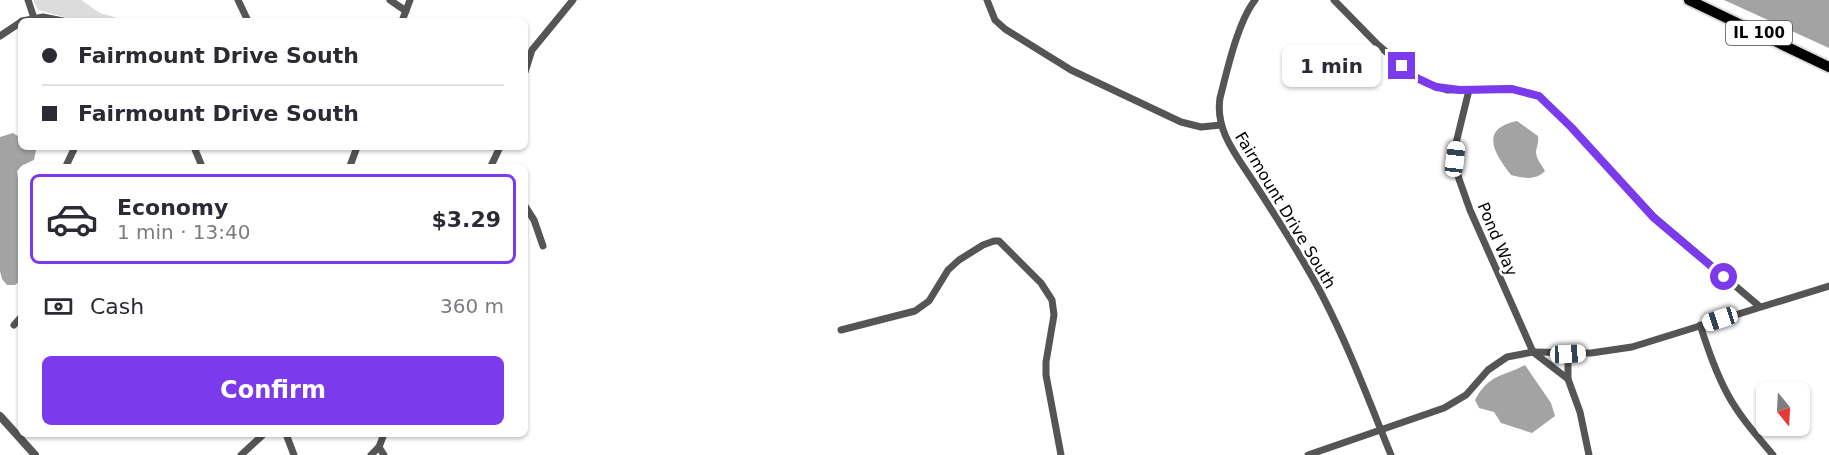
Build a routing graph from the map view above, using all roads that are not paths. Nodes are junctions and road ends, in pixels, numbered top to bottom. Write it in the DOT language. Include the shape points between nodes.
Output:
graph roads {
  1 [pos="28,0"];
  2 [pos="238,0"];
  3 [pos="390,0"];
  4 [pos="410,0"];
  5 [pos="573,0"];
  6 [pos="987,0"];
  7 [pos="1255,0"];
  8 [pos="1334,0"];
  9 [pos="1689,0"];
  10 [pos="406,11"];
  11 [pos="34,18"];
  12 [pos="247,18"];
  13 [pos="403,18"];
  14 [pos="18,24"];
  15 [pos="0,36"];
  16 [pos="528,63"];
  17 [pos="1829,67"];
  18 [pos="1468,90"];
  19 [pos="1221,125"];
  20 [pos="74,150"];
  21 [pos="195,150"];
  22 [pos="499,150"];
  23 [pos="67,164"];
  24 [pos="201,164"];
  25 [pos="492,164"];
  26 [pos="528,211"];
  27 [pos="543,246"];
  28 [pos="1829,286"];
  29 [pos="1759,306"];
  30 [pos="18,320"];
  31 [pos="14,325"];
  32 [pos="1700,325"];
  33 [pos="841,330"];
  34 [pos="1533,352"];
  35 [pos="1568,354"];
  36 [pos="1568,379"];
  37 [pos="0,416"];
  38 [pos="1381,431"];
  39 [pos="18,437"];
  40 [pos="18,437"];
  41 [pos="261,437"];
  42 [pos="287,437"];
  43 [pos="383,437"];
  44 [pos="379,447"];
  45 [pos="34,455"];
  46 [pos="241,455"];
  47 [pos="294,455"];
  48 [pos="371,455"];
  49 [pos="384,455"];
  50 [pos="1060,455"];
  51 [pos="1308,455"];
  52 [pos="1390,455"];
  53 [pos="1589,455"];
  54 [pos="1773,455"];
  1 -- 11 [label="street"];
  2 -- 12 [label="street"];
  3 -- 10 [label="street"];
  4 -- 10 [label="street"];
  5 -- 16 [label="street" via="532,50"];
  6 -- 19 [label="street" via="995,20 1005,29 1071,70 1192,125"];
  7 -- 19 [label="street, Fairmount Drive South" via="1239,34 1220,98"];
  8 -- 18 [label="street" via="1417,78 1436,87"];
  9 -- 17 [label="main road, IL 100"];
  10 -- 13 [label="street"];
  14 -- 15 [label="street"];
  18 -- 29 [label="street" via="1524,91 1539,96 1654,218"];
  18 -- 34 [label="street, Pond Way" via="1457,139 1459,179"];
  19 -- 38 [label="street, Fairmount Drive South" via="1321,292"];
  20 -- 23 [label="street"];
  21 -- 24 [label="street"];
  22 -- 25 [label="street"];
  26 -- 27 [label="street"];
  28 -- 29 [label="street"];
  29 -- 32 [label="street"];
  30 -- 31 [label="street"];
  32 -- 35 [label="street" via="1632,347"];
  32 -- 54 [label="street" via="1729,397"];
  33 -- 50 [label="street" via="915,311 929,301 959,260 983,245 999,241 1052,300 1054,315 1046,368"];
  34 -- 35 [label="street"];
  34 -- 36 [label="street, Pond Way"];
  34 -- 38 [label="street" via="1507,357 1495,364 1466,395 1444,408"];
  35 -- 36 [label="street"];
  36 -- 53 [label="street"];
  37 -- 39 [label="street"];
  38 -- 51 [label="street"];
  38 -- 52 [label="street, Fairmount Drive South"];
  40 -- 45 [label="street"];
  41 -- 46 [label="street"];
  42 -- 47 [label="street"];
  43 -- 44 [label="street"];
  44 -- 48 [label="street"];
  44 -- 49 [label="street"];
}
